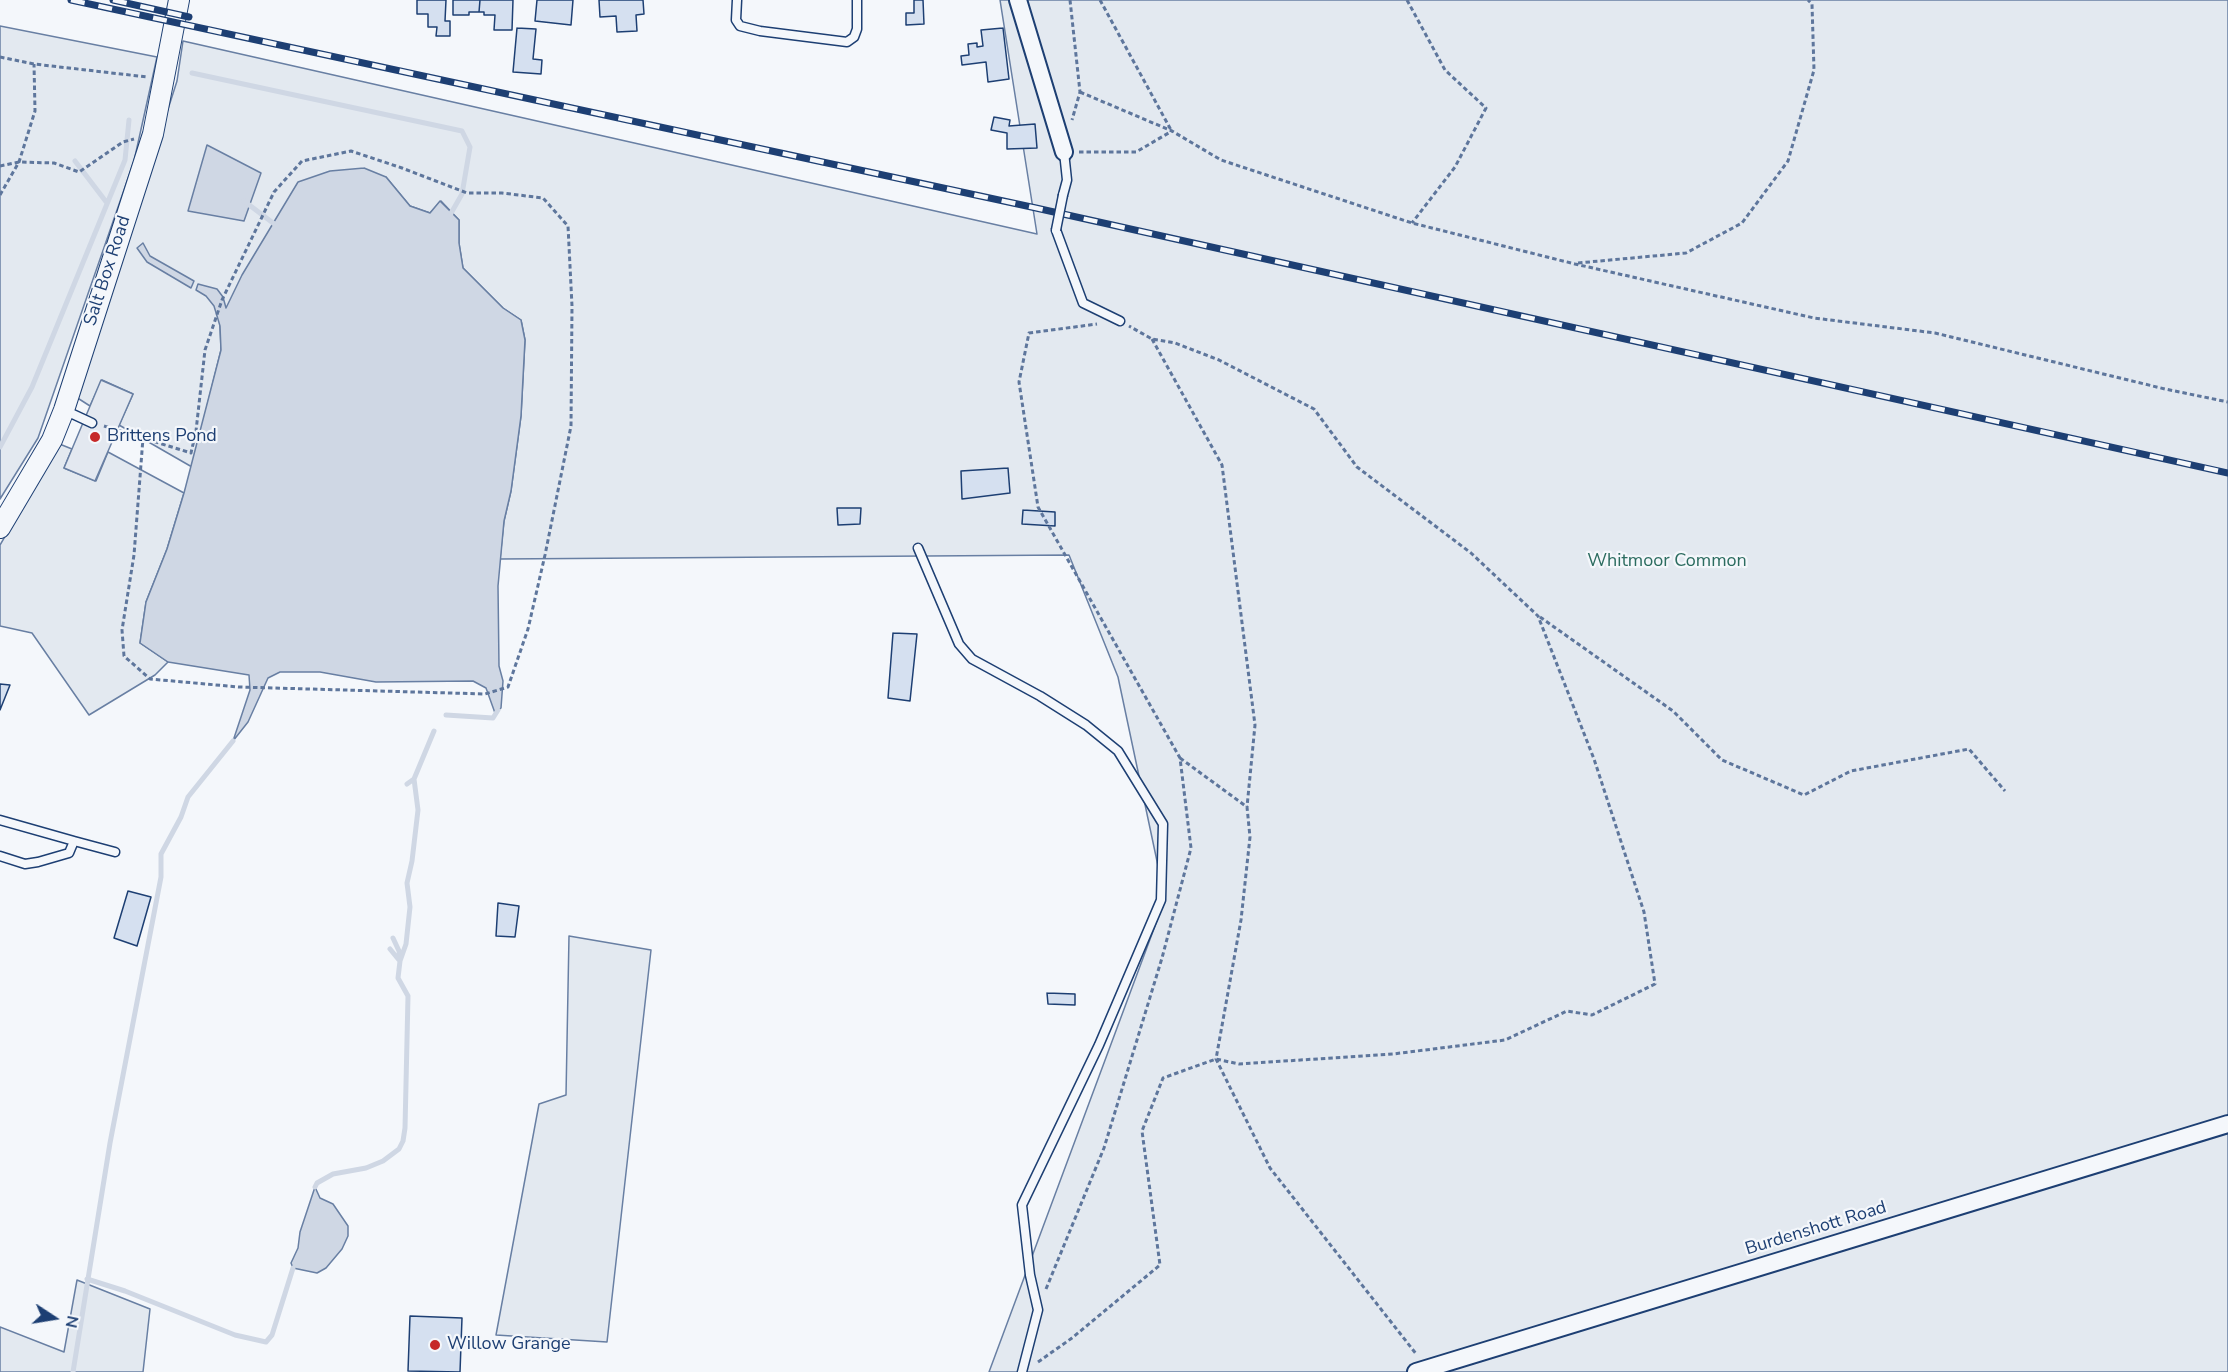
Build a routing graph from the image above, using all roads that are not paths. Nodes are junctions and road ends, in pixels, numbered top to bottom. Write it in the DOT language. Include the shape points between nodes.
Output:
graph roads {
  1 [pos="179,0"];
  2 [pos="737,0"];
  3 [pos="857,0"];
  4 [pos="1018,0"];
  5 [pos="1064,152"];
  6 [pos="1120,321"];
  7 [pos="64,410"];
  8 [pos="92,423"];
  9 [pos="0,528"];
  10 [pos="918,548"];
  11 [pos="0,820"];
  12 [pos="74,841"];
  13 [pos="115,852"];
  14 [pos="0,856"];
  15 [pos="2228,1124"];
  16 [pos="1421,1370"];
  17 [pos="1022,1372"];
  1 -- 7 [label="street, Salt Box Road" via="153,134"];
  2 -- 3 [label="lane" via="736,20 740,26 847,42 857,29"];
  4 -- 5 [label="street"];
  5 -- 6 [label="lane, bridge" via="1067,180 1056,230 1083,303"];
  7 -- 8 [label="lane"];
  7 -- 9 [label="street, Salt Box Road" via="52,440"];
  10 -- 17 [label="lane" via="959,644 972,659 1086,724 1118,751 1163,824 1161,900 1099,1045 1022,1205 1038,1310"];
  11 -- 12 [label="lane"];
  12 -- 13 [label="lane"];
  12 -- 14 [label="lane" via="69,853 39,862 25,864"];
  15 -- 16 [label="street, Burdenshott Road"];
}
